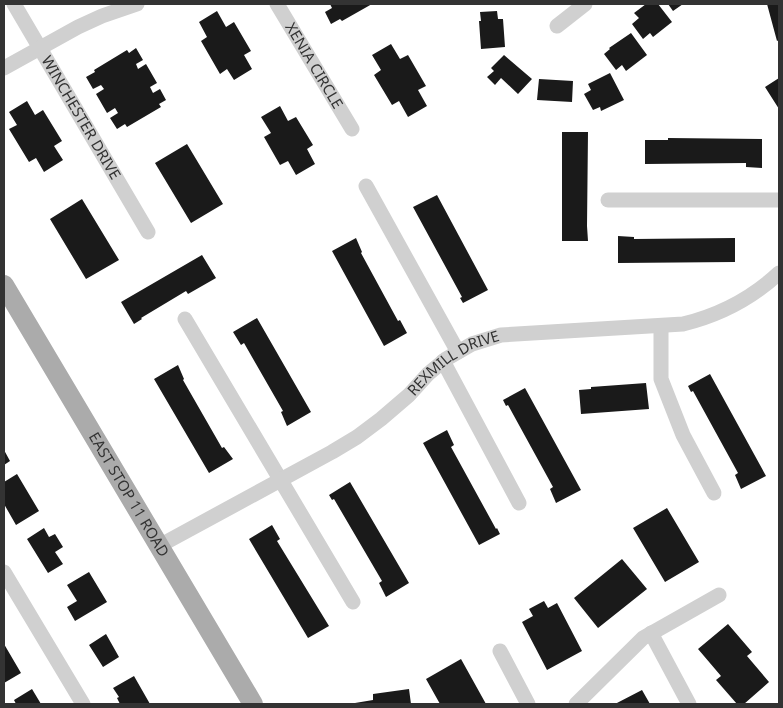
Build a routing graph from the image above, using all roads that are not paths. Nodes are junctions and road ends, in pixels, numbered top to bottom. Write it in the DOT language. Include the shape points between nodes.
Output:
graph roads {
  1 [pos="14,4"];
  2 [pos="137,4"];
  3 [pos="277,4"];
  4 [pos="585,4"];
  5 [pos="557,26"];
  6 [pos="39,48"];
  7 [pos="4,68"];
  8 [pos="352,129"];
  9 [pos="366,186"];
  10 [pos="608,200"];
  11 [pos="779,200"];
  12 [pos="148,232"];
  13 [pos="779,273"];
  14 [pos="4,285"];
  15 [pos="185,319"];
  16 [pos="662,326"];
  17 [pos="458,352"];
  18 [pos="443,361"];
  19 [pos="281,480"];
  20 [pos="714,493"];
  21 [pos="520,503"];
  22 [pos="158,546"];
  23 [pos="4,572"];
  24 [pos="719,595"];
  25 [pos="353,602"];
  26 [pos="651,633"];
  27 [pos="500,651"];
  28 [pos="83,704"];
  29 [pos="253,704"];
  30 [pos="528,704"];
  31 [pos="576,704"];
  32 [pos="689,704"];
  1 -- 6 [label="street, WINCHESTER DRIVE"];
  2 -- 6 [label="street" via="95,19"];
  3 -- 8 [label="street, XENIA CIRCLE"];
  4 -- 5 [label="street"];
  6 -- 7 [label="street"];
  6 -- 12 [label="street, WINCHESTER DRIVE"];
  9 -- 17 [label="street"];
  10 -- 11 [label="street"];
  13 -- 16 [label="street, REXMILL DRIVE" via="757,292 725,310 683,324"];
  14 -- 22 [label="main road, EAST STOP 11 ROAD"];
  15 -- 19 [label="street"];
  16 -- 17 [label="street, REXMILL DRIVE" via="501,334"];
  16 -- 20 [label="street" via="661,379 683,435"];
  17 -- 18 [label="street, REXMILL DRIVE"];
  18 -- 19 [label="street, REXMILL DRIVE" via="369,429"];
  18 -- 21 [label="street"];
  19 -- 22 [label="street, REXMILL DRIVE"];
  19 -- 25 [label="street"];
  22 -- 29 [label="main road, EAST STOP 11 ROAD"];
  23 -- 28 [label="street"];
  24 -- 26 [label="street"];
  26 -- 31 [label="street"];
  26 -- 32 [label="street"];
  27 -- 30 [label="street"];
}
